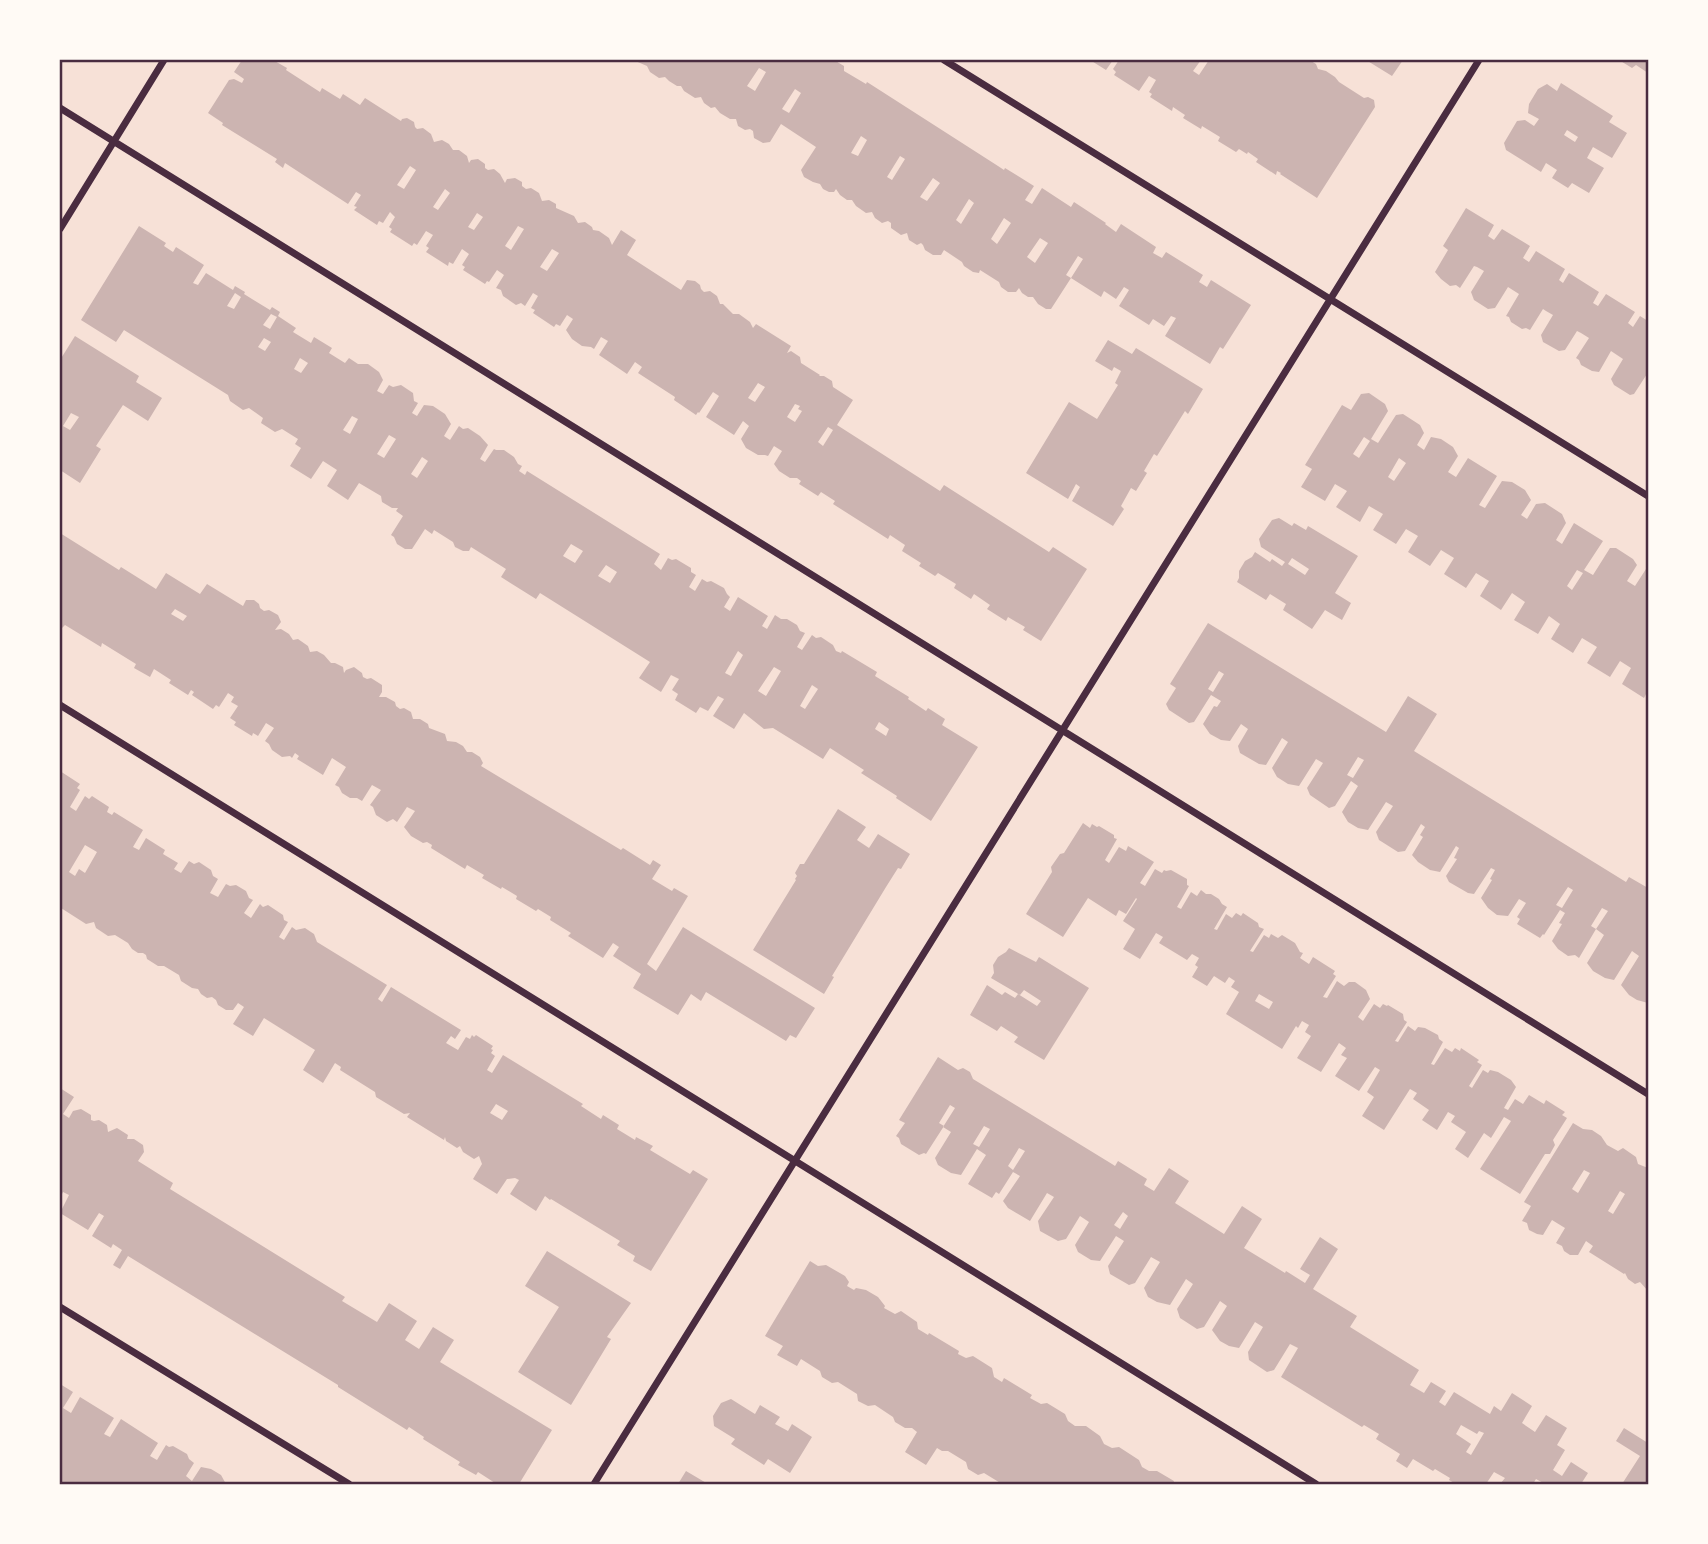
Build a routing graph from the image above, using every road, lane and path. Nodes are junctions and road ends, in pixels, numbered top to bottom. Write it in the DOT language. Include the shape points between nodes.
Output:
graph roads {
  1 [pos="164,60"];
  2 [pos="944,60"];
  3 [pos="1479,60"];
  4 [pos="60,108"];
  5 [pos="113,142"];
  6 [pos="60,229"];
  7 [pos="1330,299"];
  8 [pos="1648,496"];
  9 [pos="60,705"];
  10 [pos="1062,730"];
  11 [pos="1648,1094"];
  12 [pos="795,1161"];
  13 [pos="60,1307"];
  14 [pos="349,1485"];
  15 [pos="594,1485"];
  16 [pos="1316,1485"];
  1 -- 5 [label="street"];
  2 -- 7 [label="street"];
  3 -- 7 [label="street"];
  4 -- 5 [label="street"];
  5 -- 6 [label="street"];
  5 -- 10 [label="street"];
  7 -- 8 [label="street"];
  7 -- 10 [label="street"];
  9 -- 12 [label="street"];
  10 -- 11 [label="street"];
  10 -- 12 [label="street"];
  12 -- 15 [label="street"];
  12 -- 16 [label="street"];
  13 -- 14 [label="street"];
}
